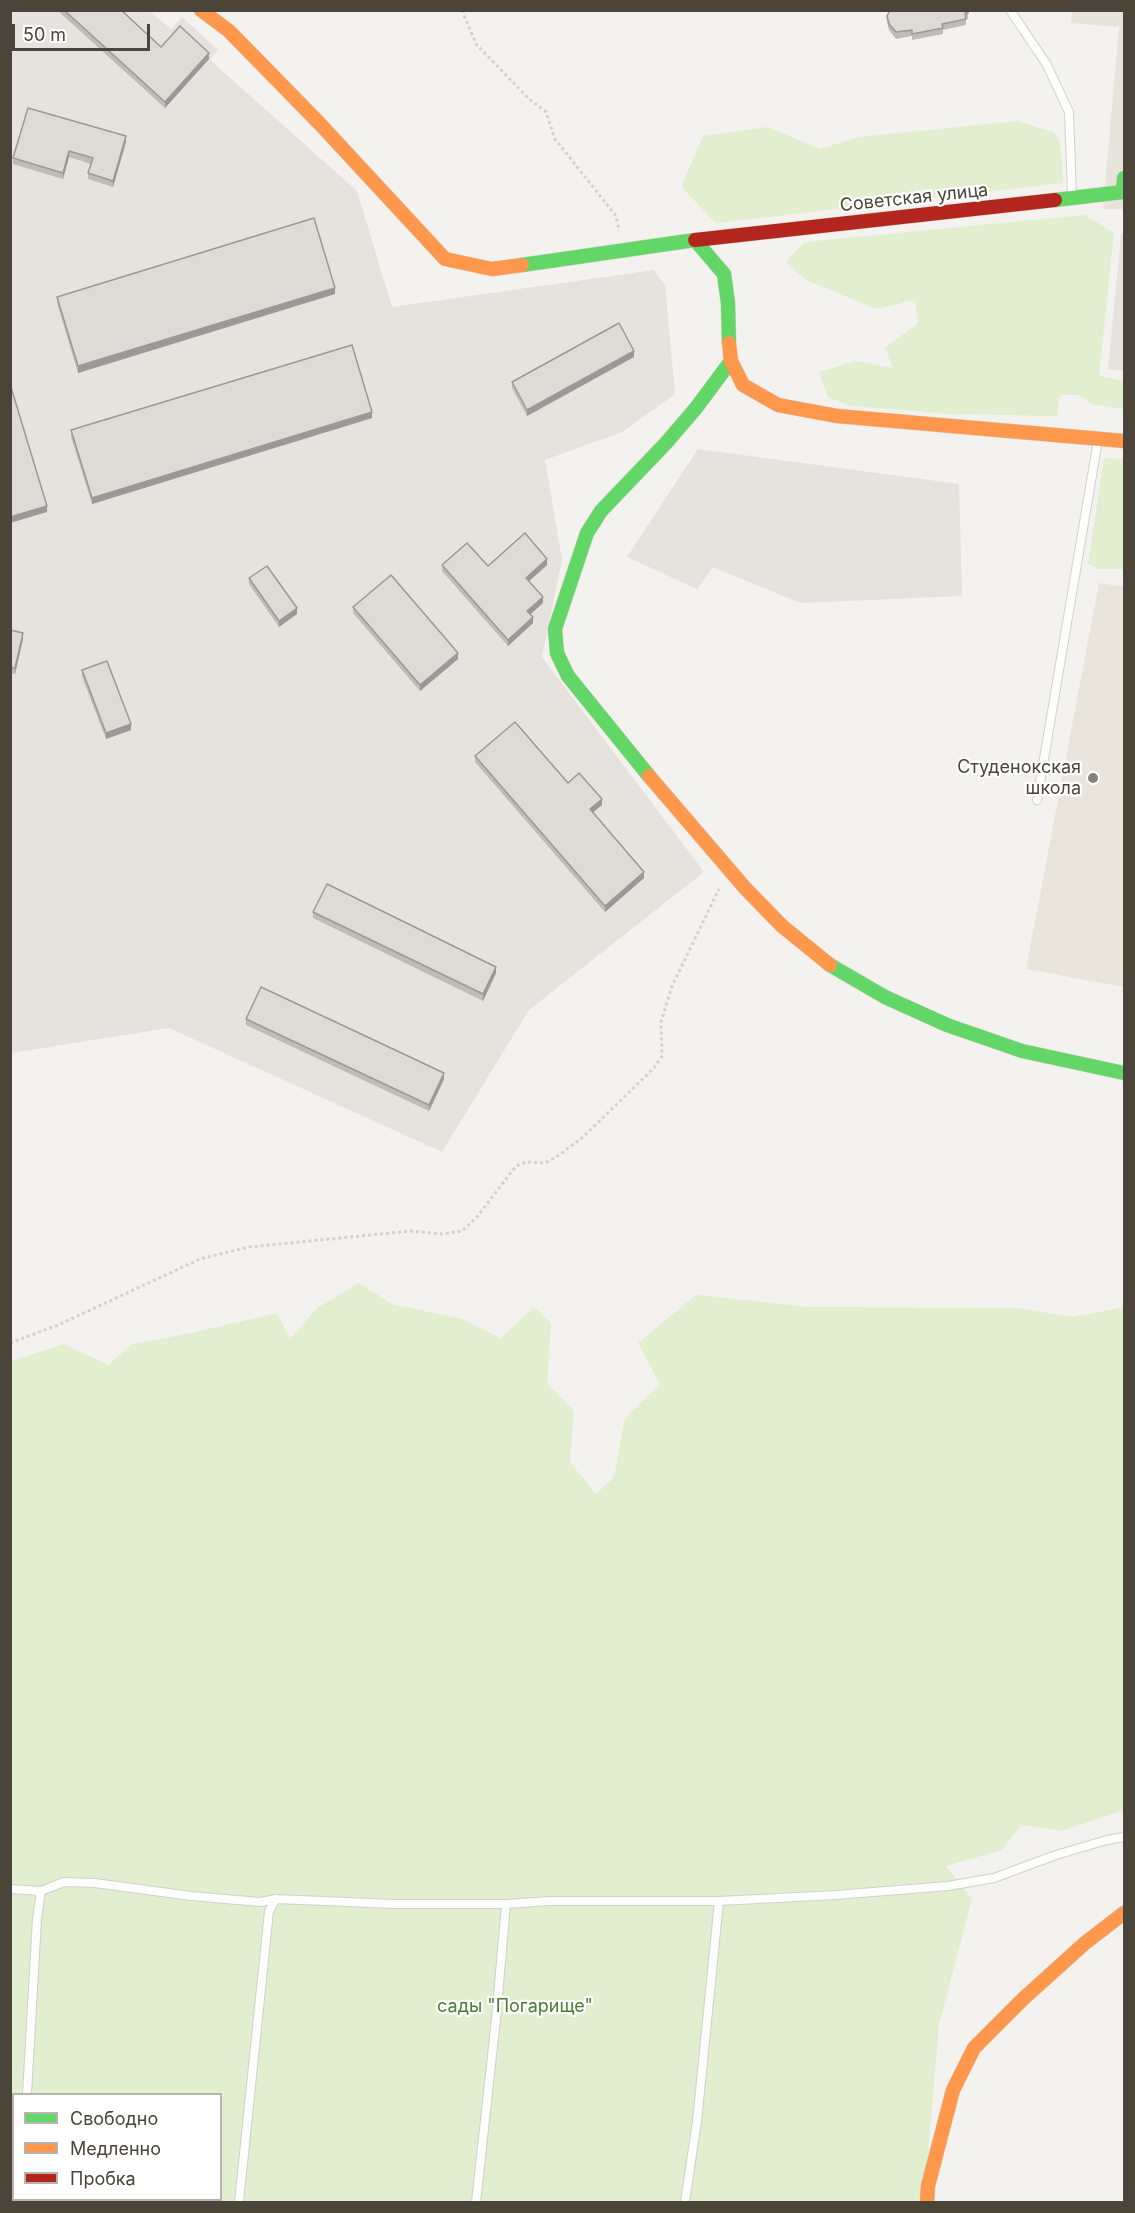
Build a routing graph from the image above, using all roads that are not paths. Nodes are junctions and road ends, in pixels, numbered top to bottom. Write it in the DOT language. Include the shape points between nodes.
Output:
graph roads {
  1 [pos="201,10"];
  2 [pos="1010,10"];
  3 [pos="1125,178"];
  4 [pos="1124,192"];
  5 [pos="1072,198"];
  6 [pos="695,240"];
  7 [pos="731,361"];
  8 [pos="1098,439"];
  9 [pos="1125,441"];
  10 [pos="1037,800"];
  11 [pos="1125,1073"];
  12 [pos="1125,1837"];
  13 [pos="10,1889"];
  14 [pos="41,1891"];
  15 [pos="276,1899"];
  16 [pos="719,1901"];
  17 [pos="506,1904"];
  18 [pos="1125,1913"];
  19 [pos="27,2093"];
  20 [pos="239,2202"];
  21 [pos="476,2202"];
  22 [pos="685,2202"];
  23 [pos="927,2202"];
  1 -- 6 [label="street, Советская улица" via="229,31 445,258 492,269"];
  2 -- 5 [label="lane" via="1047,65 1068,112"];
  3 -- 4 [label="street, Советская улица"];
  4 -- 5 [label="street, Советская улица"];
  5 -- 6 [label="street, Советская улица"];
  6 -- 7 [label="street" via="724,274"];
  7 -- 8 [label="street" via="743,385 778,405 837,416"];
  7 -- 11 [label="street" via="666,443 601,511 586,533 555,629 557,653 568,676 745,888 782,926 830,964 947,1025 1022,1051"];
  8 -- 9 [label="street"];
  8 -- 10 [label="lane"];
  12 -- 16 [label="lane" via="1056,1855 994,1878 948,1886"];
  13 -- 14 [label="lane"];
  14 -- 15 [label="lane" via="64,1882 95,1883 203,1897 260,1902"];
  14 -- 19 [label="lane"];
  15 -- 17 [label="lane"];
  15 -- 20 [label="lane" via="269,1911"];
  16 -- 17 [label="lane"];
  16 -- 22 [label="lane"];
  17 -- 21 [label="lane"];
  18 -- 23 [label="street" via="1084,1943 974,2048 954,2090"];
}
